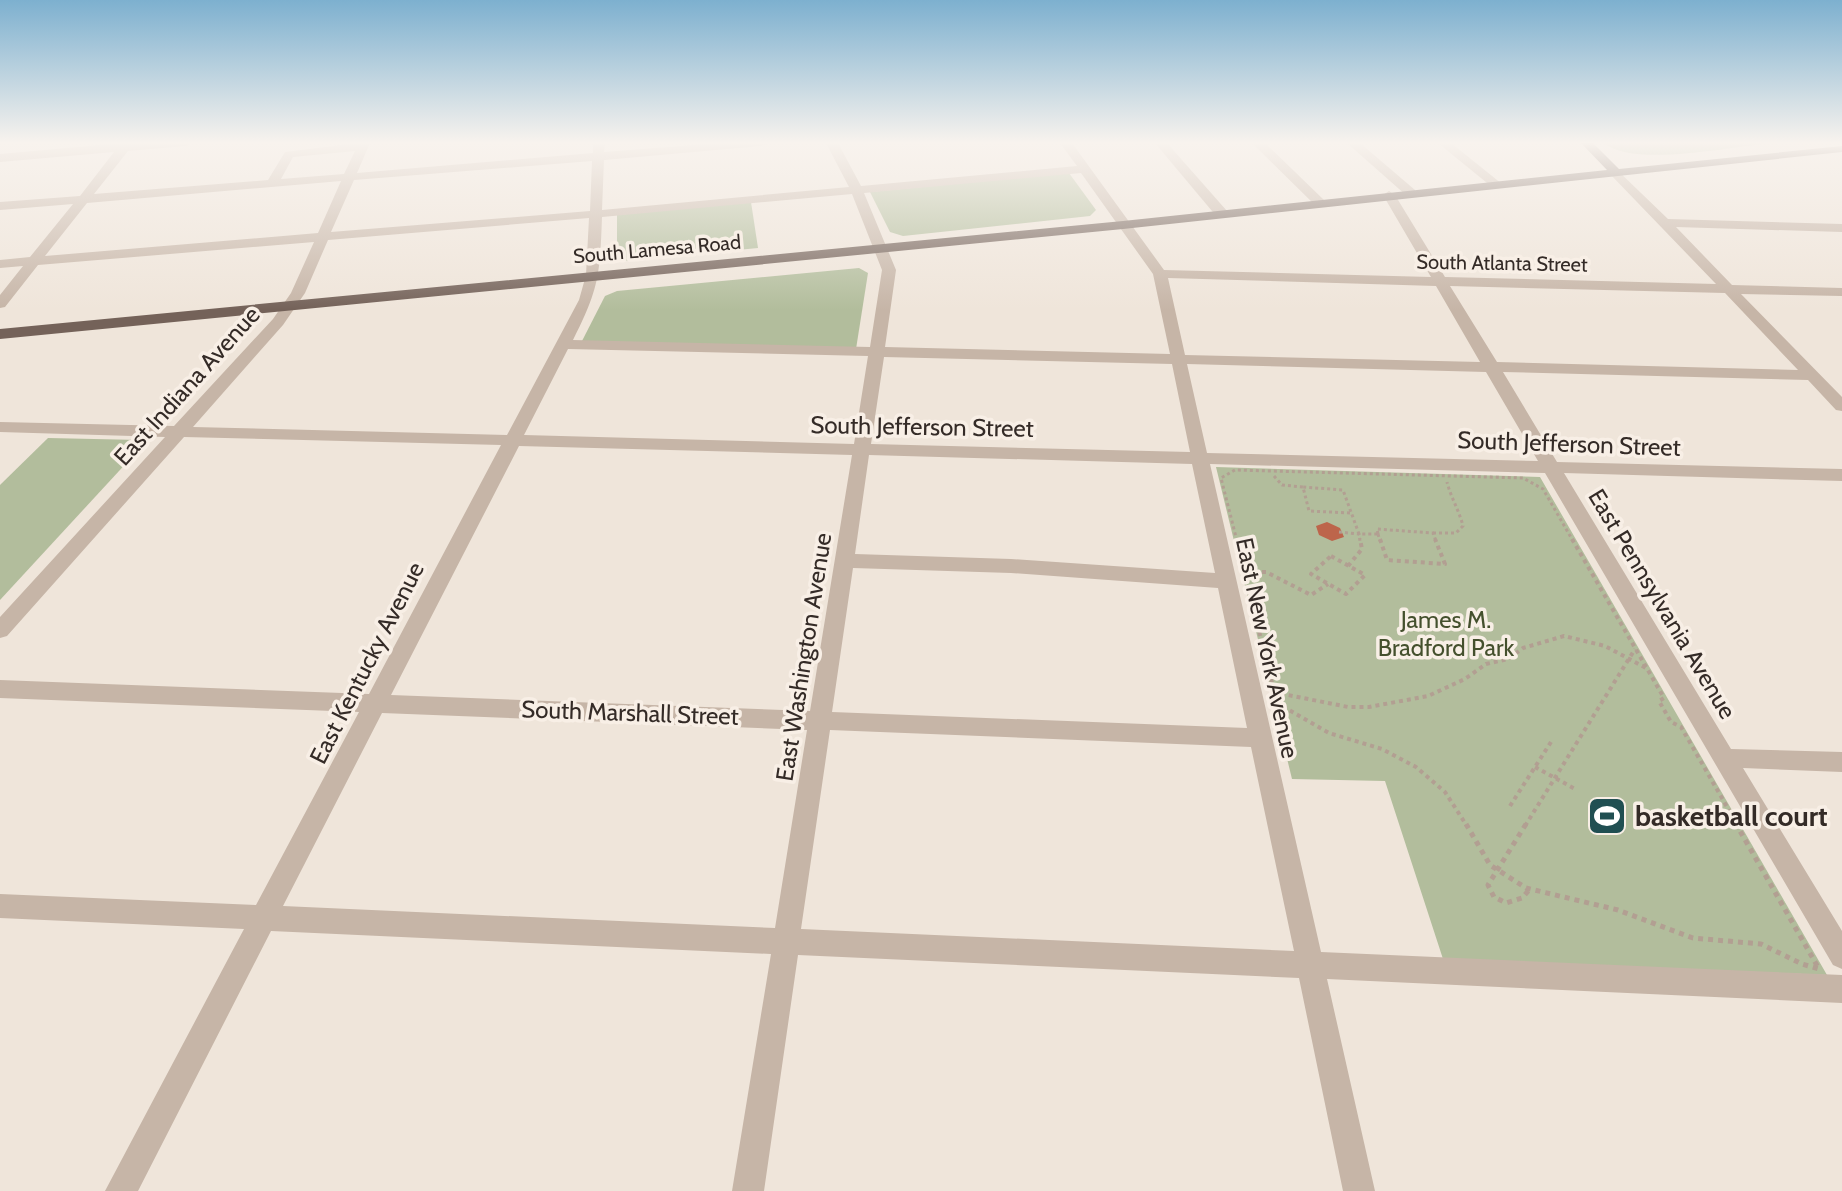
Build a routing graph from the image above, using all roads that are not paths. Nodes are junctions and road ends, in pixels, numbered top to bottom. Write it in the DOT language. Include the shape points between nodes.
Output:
graph roads {
  1 [pos="84,199"];
  2 [pos="89,199"];
  3 [pos="339,199"];
  4 [pos="597,199"];
  5 [pos="771,199"];
  6 [pos="860,199"];
  7 [pos="1105,199"];
  8 [pos="1209,199"];
  9 [pos="1315,199"];
  10 [pos="1358,199"];
  11 [pos="1391,199"];
  12 [pos="1641,199"];
  13 [pos="1320,203"];
  14 [pos="0,206"];
  15 [pos="596,214"];
  16 [pos="1222,214"];
  17 [pos="1664,223"];
  18 [pos="1123,225"];
  19 [pos="1842,228"];
  20 [pos="323,236"];
  21 [pos="880,249"];
  22 [pos="34,261"];
  23 [pos="0,264"];
  24 [pos="1160,274"];
  25 [pos="593,275"];
  26 [pos="1439,281"];
  27 [pos="1728,289"];
  28 [pos="1842,292"];
  29 [pos="0,304"];
  30 [pos="291,304"];
  31 [pos="0,334"];
  32 [pos="563,344"];
  33 [pos="877,353"];
  34 [pos="1178,359"];
  35 [pos="1491,367"];
  36 [pos="1812,375"];
  37 [pos="1842,406"];
  38 [pos="0,427"];
  39 [pos="178,432"];
  40 [pos="512,440"];
  41 [pos="862,450"];
  42 [pos="1199,458"];
  43 [pos="1551,468"];
  44 [pos="1842,475"];
  45 [pos="845,561"];
  46 [pos="1235,577"];
  47 [pos="0,630"];
  48 [pos="0,689"];
  49 [pos="376,703"];
  50 [pos="820,720"];
  51 [pos="1260,738"];
  52 [pos="1724,758"];
  53 [pos="1842,762"];
  54 [pos="0,906"];
  55 [pos="265,916"];
  56 [pos="786,943"];
  57 [pos="1842,956"];
  58 [pos="1310,966"];
  59 [pos="1842,989"];
  60 [pos="121,1191"];
  61 [pos="748,1191"];
  62 [pos="1359,1191"];
  1 -- 2 [label="street"];
  1 -- 14 [label="street"];
  1 -- 22 [label="street"];
  3 -- 20 [label="street, East Indiana Avenue"];
  4 -- 15 [label="street, East Kentucky Avenue"];
  5 -- 15 [label="street"];
  6 -- 21 [label="street, East Washington Avenue"];
  7 -- 18 [label="street, East New York Avenue"];
  8 -- 16 [label="street"];
  9 -- 13 [label="street"];
  10 -- 13 [label="main road, South Lamesa Road"];
  11 -- 26 [label="street, East Pennsylvania Avenue"];
  12 -- 17 [label="street"];
  13 -- 16 [label="main road, South Lamesa Road"];
  15 -- 20 [label="street"];
  15 -- 25 [label="street, East Kentucky Avenue"];
  16 -- 18 [label="main road, South Lamesa Road"];
  17 -- 19 [label="street"];
  17 -- 27 [label="street"];
  18 -- 21 [label="main road, South Lamesa Road"];
  18 -- 24 [label="street, East New York Avenue"];
  20 -- 22 [label="street"];
  20 -- 30 [label="street, East Indiana Avenue"];
  21 -- 25 [label="main road, South Lamesa Road"];
  21 -- 33 [label="street, East Washington Avenue" via="889,270"];
  22 -- 23 [label="street"];
  22 -- 29 [label="street"];
  24 -- 26 [label="street, South Atlanta Street"];
  24 -- 34 [label="street, East New York Avenue"];
  25 -- 30 [label="main road, South Lamesa Road"];
  25 -- 32 [label="street, East Kentucky Avenue"];
  26 -- 27 [label="street, South Atlanta Street"];
  26 -- 35 [label="street, East Pennsylvania Avenue"];
  27 -- 28 [label="street, South Atlanta Street"];
  27 -- 36 [label="street"];
  30 -- 31 [label="main road, South Lamesa Road"];
  30 -- 39 [label="street, East Indiana Avenue"];
  32 -- 33 [label="street"];
  32 -- 40 [label="street, East Kentucky Avenue"];
  33 -- 34 [label="street"];
  33 -- 41 [label="street, East Washington Avenue"];
  34 -- 35 [label="street"];
  34 -- 42 [label="street, East New York Avenue"];
  35 -- 36 [label="street"];
  35 -- 43 [label="street, East Pennsylvania Avenue"];
  36 -- 37 [label="street"];
  38 -- 39 [label="street, South Jefferson Street"];
  39 -- 40 [label="street, South Jefferson Street"];
  39 -- 47 [label="street, East Indiana Avenue"];
  40 -- 41 [label="street, South Jefferson Street"];
  40 -- 49 [label="street, East Kentucky Avenue"];
  41 -- 42 [label="street, South Jefferson Street"];
  41 -- 45 [label="street, East Washington Avenue"];
  42 -- 43 [label="street, South Jefferson Street"];
  42 -- 46 [label="street, East New York Avenue"];
  43 -- 44 [label="street, South Jefferson Street"];
  43 -- 52 [label="street, East Pennsylvania Avenue"];
  45 -- 46 [label="street"];
  45 -- 50 [label="street, East Washington Avenue"];
  46 -- 51 [label="street, East New York Avenue"];
  48 -- 49 [label="street, South Marshall Street"];
  49 -- 50 [label="street, South Marshall Street"];
  49 -- 55 [label="street, East Kentucky Avenue"];
  50 -- 51 [label="street, South Marshall Street"];
  50 -- 56 [label="street, East Washington Avenue"];
  51 -- 58 [label="street, East New York Avenue"];
  52 -- 53 [label="street"];
  52 -- 57 [label="street, East Pennsylvania Avenue"];
  54 -- 55 [label="street"];
  55 -- 56 [label="street"];
  55 -- 60 [label="street, East Kentucky Avenue"];
  56 -- 58 [label="street"];
  56 -- 61 [label="street, East Washington Avenue"];
  58 -- 59 [label="street"];
  58 -- 62 [label="street, East New York Avenue"];
}
